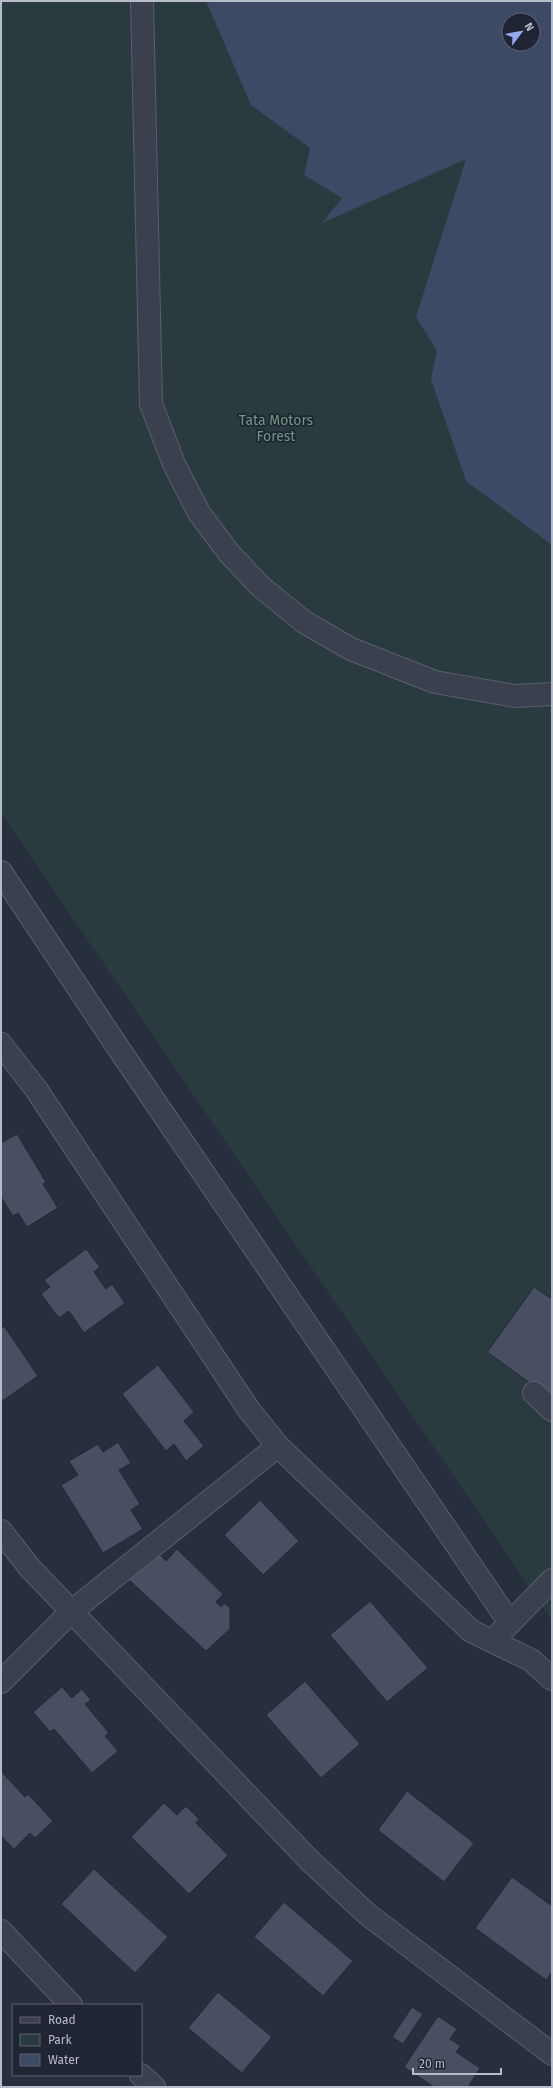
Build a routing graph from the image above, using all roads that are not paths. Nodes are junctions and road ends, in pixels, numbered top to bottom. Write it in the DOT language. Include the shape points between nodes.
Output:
graph roads {
  1 [pos="142,1"];
  2 [pos="552,694"];
  3 [pos="1,872"];
  4 [pos="1,1044"];
  5 [pos="534,1393"];
  6 [pos="552,1410"];
  7 [pos="278,1446"];
  8 [pos="1,1531"];
  9 [pos="552,1580"];
  10 [pos="72,1611"];
  11 [pos="510,1623"];
  12 [pos="493,1642"];
  13 [pos="552,1679"];
  14 [pos="1,1682"];
  15 [pos="1,1931"];
  16 [pos="70,2004"];
  17 [pos="552,2054"];
  18 [pos="142,2076"];
  19 [pos="154,2087"];
  1 -- 2 [label="street" via="151,404 174,464 199,513 229,553 260,586 304,622 351,649 435,682 515,696"];
  3 -- 11 [label="street"];
  4 -- 7 [label="street" via="36,1089 249,1410"];
  5 -- 6 [label="street"];
  7 -- 10 [label="street"];
  7 -- 12 [label="street" via="471,1631"];
  8 -- 10 [label="street" via="30,1568"];
  9 -- 11 [label="street"];
  10 -- 14 [label="street"];
  10 -- 17 [label="street" via="309,1860 367,1914"];
  11 -- 12 [label="street"];
  12 -- 13 [label="street" via="531,1660"];
  15 -- 16 [label="street"];
  18 -- 19 [label="street"];
}
